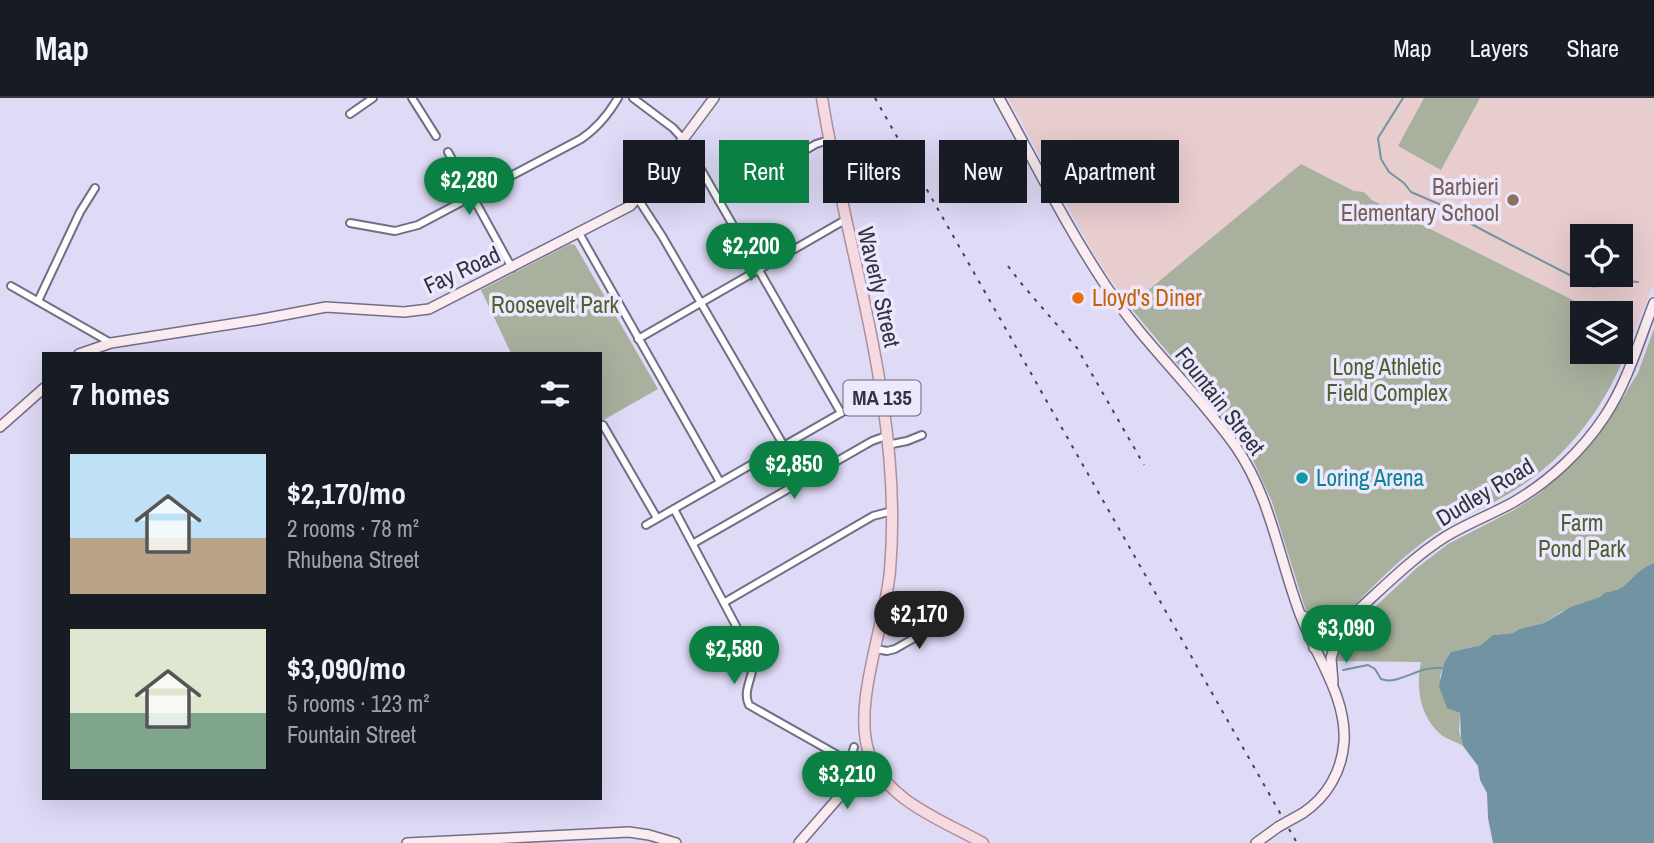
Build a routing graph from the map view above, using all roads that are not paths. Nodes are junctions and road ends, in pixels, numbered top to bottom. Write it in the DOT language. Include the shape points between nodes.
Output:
graph roads {
  1 [pos="373,98"];
  2 [pos="412,98"];
  3 [pos="618,98"];
  4 [pos="633,98"];
  5 [pos="714,98"];
  6 [pos="822,98"];
  7 [pos="999,98"];
  8 [pos="349,114"];
  9 [pos="436,136"];
  10 [pos="684,140"];
  11 [pos="829,140"];
  12 [pos="448,152"];
  13 [pos="705,177"];
  14 [pos="95,188"];
  15 [pos="474,197"];
  16 [pos="719,201"];
  17 [pos="633,203"];
  18 [pos="640,203"];
  19 [pos="720,203"];
  20 [pos="842,203"];
  21 [pos="845,220"];
  22 [pos="350,223"];
  23 [pos="579,233"];
  24 [pos="513,268"];
  25 [pos="758,270"];
  26 [pos="11,286"];
  27 [pos="38,301"];
  28 [pos="701,302"];
  29 [pos="1654,303"];
  30 [pos="638,339"];
  31 [pos="111,343"];
  32 [pos="85,352"];
  33 [pos="42,390"];
  34 [pos="882,395"];
  35 [pos="841,413"];
  36 [pos="603,425"];
  37 [pos="0,427"];
  38 [pos="922,435"];
  39 [pos="886,441"];
  40 [pos="784,446"];
  41 [pos="720,482"];
  42 [pos="674,509"];
  43 [pos="892,511"];
  44 [pos="657,518"];
  45 [pos="646,525"];
  46 [pos="694,543"];
  47 [pos="725,602"];
  48 [pos="1300,613"];
  49 [pos="955,615"];
  50 [pos="1338,629"];
  51 [pos="1310,637"];
  52 [pos="1314,648"];
  53 [pos="876,649"];
  54 [pos="1336,697"];
  55 [pos="854,747"];
  56 [pos="872,759"];
  57 [pos="850,762"];
  58 [pos="843,792"];
  59 [pos="407,843"];
  60 [pos="676,843"];
  61 [pos="799,843"];
  62 [pos="983,843"];
  63 [pos="1256,843"];
  1 -- 8 [label="street"];
  2 -- 9 [label="street"];
  3 -- 15 [label="street" via="591,132"];
  4 -- 10 [label="street"];
  5 -- 10 [label="street, Fay Road"];
  6 -- 11 [label="main road, Waverly Street / MA 135"];
  7 -- 48 [label="street, Fountain Street" via="1107,288 1242,457 1262,498"];
  12 -- 15 [label="street"];
  13 -- 16 [label="street"];
  14 -- 27 [label="street"];
  15 -- 22 [label="street" via="404,230 382,231"];
  15 -- 24 [label="street"];
  17 -- 23 [label="street, Fay Road"];
  18 -- 28 [label="street"];
  19 -- 25 [label="street"];
  20 -- 21 [label="main road, Waverly Street / MA 135"];
  21 -- 25 [label="street"];
  21 -- 34 [label="main road, Waverly Street / MA 135"];
  23 -- 24 [label="street, Fay Road"];
  23 -- 30 [label="street"];
  24 -- 31 [label="street, Fay Road" via="429,309 326,307"];
  25 -- 28 [label="street"];
  25 -- 35 [label="street"];
  26 -- 27 [label="street"];
  27 -- 31 [label="street"];
  28 -- 30 [label="street"];
  28 -- 40 [label="street"];
  29 -- 50 [label="street, Dudley Road" via="1619,393 1572,456 1524,496 1433,546"];
  30 -- 41 [label="street"];
  31 -- 32 [label="street, Fay Road"];
  33 -- 37 [label="street"];
  34 -- 35 [label="street"];
  34 -- 39 [label="main road, Waverly Street / MA 135"];
  35 -- 40 [label="street"];
  36 -- 44 [label="street"];
  38 -- 39 [label="street"];
  39 -- 43 [label="main road, Waverly Street / MA 135"];
  39 -- 46 [label="street" via="872,441"];
  40 -- 41 [label="street"];
  41 -- 42 [label="street"];
  42 -- 44 [label="street"];
  42 -- 46 [label="street"];
  43 -- 47 [label="street" via="873,516"];
  43 -- 53 [label="main road, Waverly Street / MA 135" via="890,573"];
  44 -- 45 [label="street"];
  46 -- 47 [label="street"];
  47 -- 57 [label="street" via="754,662 746,694 749,705"];
  48 -- 50 [label="street" via="1318,625"];
  48 -- 51 [label="street, Fountain Street"];
  49 -- 53 [label="street" via="895,649"];
  50 -- 51 [label="street, Dudley Road"];
  50 -- 52 [label="street, Dudley Road"];
  50 -- 54 [label="street" via="1331,657"];
  51 -- 52 [label="street, Fountain Street"];
  52 -- 54 [label="street, Fountain Street"];
  53 -- 56 [label="main road, Waverly Street / MA 135" via="863,720"];
  54 -- 63 [label="street, Fountain Street, bridge" via="1344,736 1341,761 1326,792"];
  55 -- 57 [label="street"];
  56 -- 58 [label="street"];
  56 -- 62 [label="main road, Waverly Street / MA 135" via="902,797"];
  57 -- 58 [label="street"];
  58 -- 61 [label="street"];
  59 -- 60 [label="street" via="629,832"];
}
